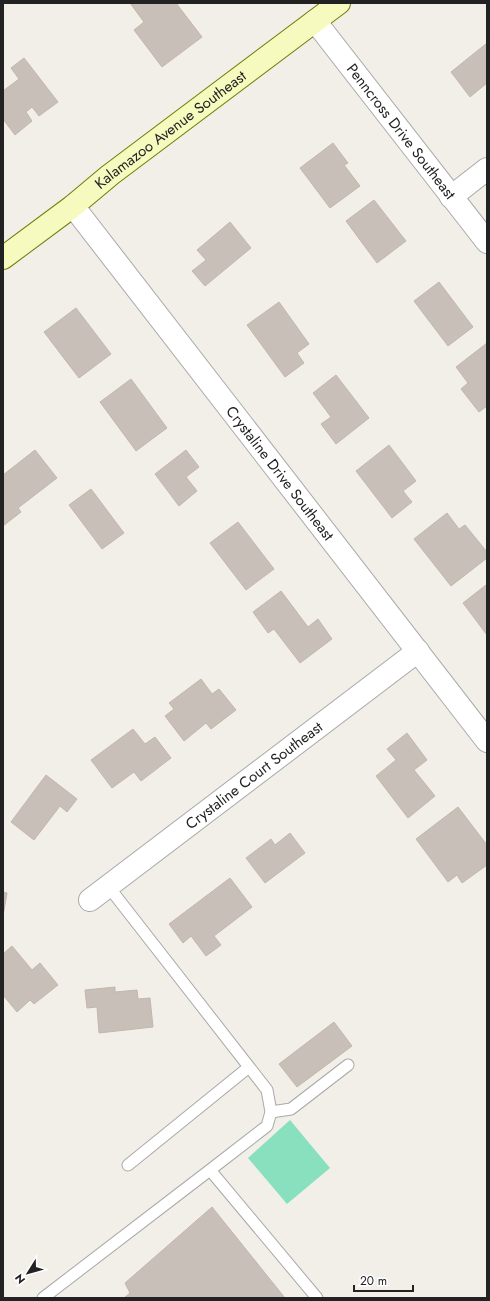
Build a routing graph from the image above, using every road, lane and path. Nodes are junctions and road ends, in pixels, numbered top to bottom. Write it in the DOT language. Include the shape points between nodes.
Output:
graph roads {
  1 [pos="339,3"];
  2 [pos="315,21"];
  3 [pos="487,169"];
  4 [pos="451,197"];
  5 [pos="73,206"];
  6 [pos="487,242"];
  7 [pos="3,258"];
  8 [pos="418,651"];
  9 [pos="487,740"];
  10 [pos="108,886"];
  11 [pos="90,900"];
  12 [pos="348,1065"];
  13 [pos="249,1067"];
  14 [pos="271,1112"];
  15 [pos="128,1165"];
  16 [pos="210,1170"];
  17 [pos="55,1294"];
  18 [pos="43,1298"];
  19 [pos="317,1298"];
  1 -- 2 [label="street, Kalamazoo Avenue Southeast"];
  2 -- 4 [label="street, Penncross Drive Southeast"];
  2 -- 5 [label="street, Kalamazoo Avenue Southeast"];
  3 -- 4 [label="street"];
  4 -- 6 [label="street, Penncross Drive Southeast"];
  5 -- 7 [label="street, Kalamazoo Avenue Southeast"];
  5 -- 8 [label="street, Crystaline Drive Southeast"];
  8 -- 9 [label="street, Crystaline Drive Southeast"];
  8 -- 10 [label="street, Crystaline Court Southeast"];
  10 -- 11 [label="street, Crystaline Court Southeast"];
  10 -- 13 [label="lane"];
  12 -- 14 [label="lane" via="292,1109"];
  13 -- 14 [label="lane" via="267,1090"];
  13 -- 15 [label="lane"];
  14 -- 16 [label="lane" via="267,1126"];
  16 -- 17 [label="lane"];
  16 -- 19 [label="lane"];
  17 -- 18 [label="lane"];
}
